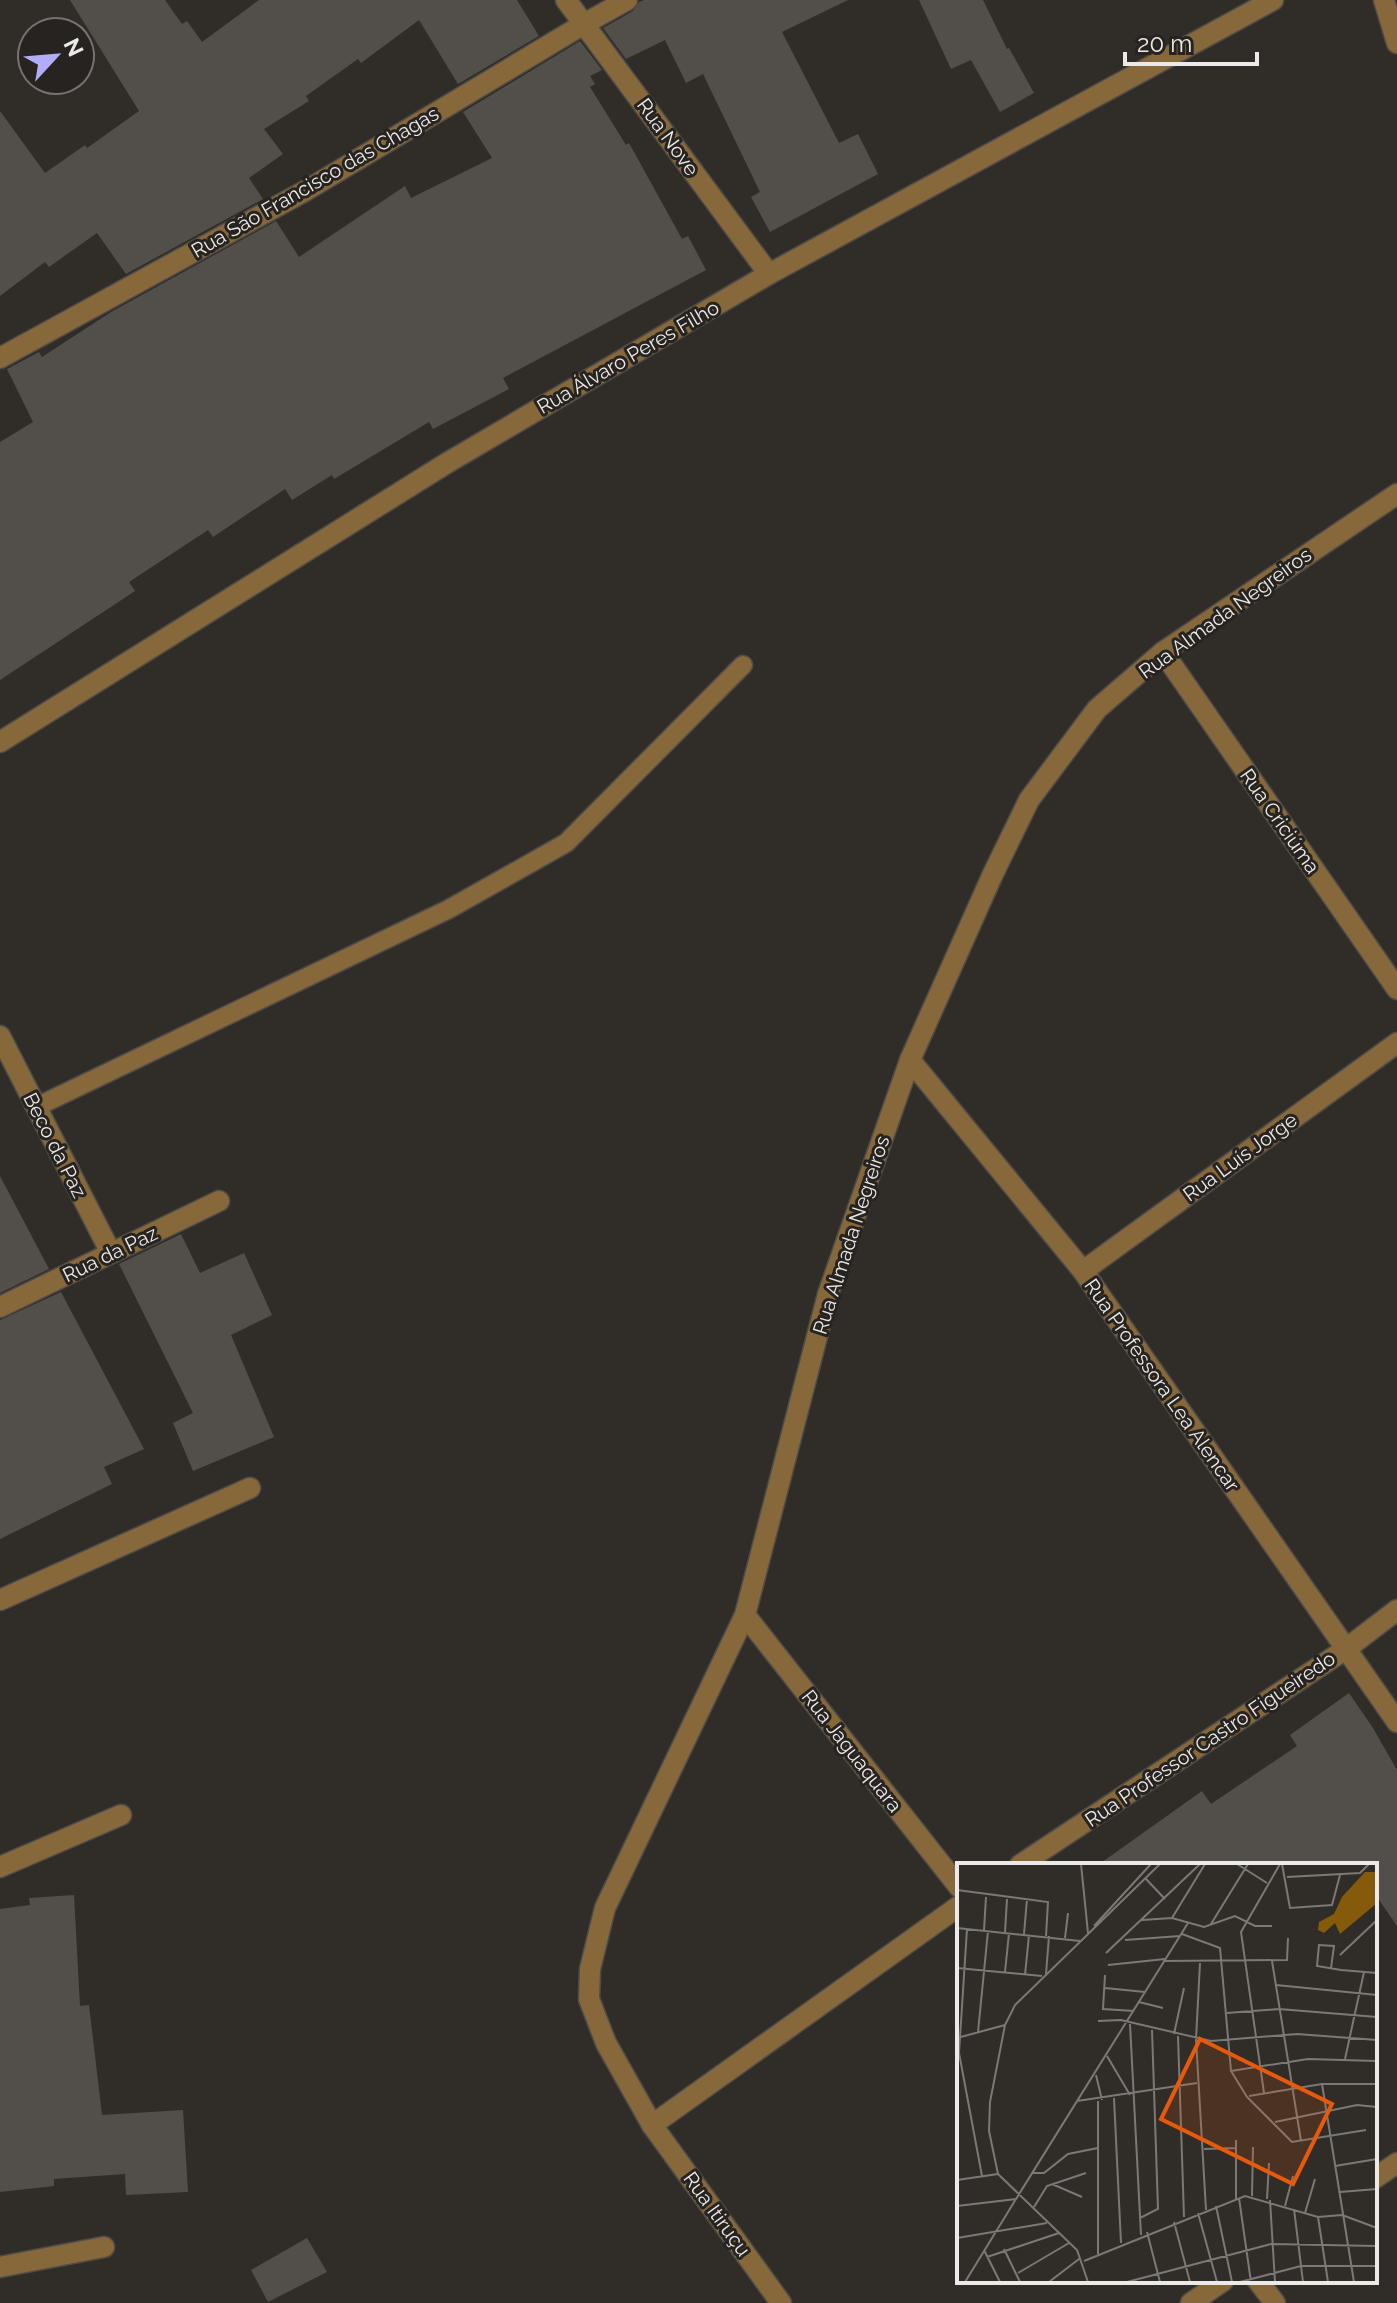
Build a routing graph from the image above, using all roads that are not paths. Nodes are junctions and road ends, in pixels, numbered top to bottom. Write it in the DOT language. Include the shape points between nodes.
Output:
graph roads {
  1 [pos="566,0"];
  2 [pos="627,0"];
  3 [pos="1273,0"];
  4 [pos="1384,0"];
  5 [pos="584,24"];
  6 [pos="1397,43"];
  7 [pos="769,274"];
  8 [pos="0,358"];
  9 [pos="1397,494"];
  10 [pos="1163,652"];
  11 [pos="743,665"];
  12 [pos="0,742"];
  13 [pos="1397,989"];
  14 [pos="0,1036"];
  15 [pos="1397,1043"];
  16 [pos="910,1060"];
  17 [pos="36,1107"];
  18 [pos="219,1201"];
  19 [pos="111,1253"];
  20 [pos="1083,1271"];
  21 [pos="0,1307"];
  22 [pos="250,1488"];
  23 [pos="0,1600"];
  24 [pos="1397,1610"];
  25 [pos="745,1615"];
  26 [pos="1346,1649"];
  27 [pos="1397,1722"];
  28 [pos="121,1815"];
  29 [pos="1023,1863"];
  30 [pos="0,1867"];
  31 [pos="957,1884"];
  32 [pos="957,1907"];
  33 [pos="652,2125"];
  34 [pos="1397,2163"];
  35 [pos="1377,2177"];
  36 [pos="104,2247"];
  37 [pos="0,2267"];
  38 [pos="1220,2283"];
  39 [pos="1260,2283"];
  40 [pos="781,2303"];
  41 [pos="1191,2303"];
  42 [pos="1275,2303"];
  1 -- 5 [label="street, Rua Nove"];
  2 -- 5 [label="street, Rua São Francisco das Chagas"];
  3 -- 7 [label="street, Rua Álvaro Peres Filho"];
  4 -- 6 [label="street"];
  5 -- 7 [label="street, Rua Nove"];
  5 -- 8 [label="street, Rua São Francisco das Chagas" via="305,191"];
  7 -- 12 [label="street, Rua Álvaro Peres Filho" via="447,463"];
  9 -- 10 [label="street, Rua Almada Negreiros"];
  10 -- 13 [label="street, Rua Criciúma"];
  10 -- 16 [label="street, Rua Almada Negreiros" via="1097,709 1029,800"];
  11 -- 17 [label="lane" via="566,843 449,909"];
  14 -- 17 [label="street, Beco da Paz"];
  15 -- 20 [label="street, Rua Luís Jorge"];
  16 -- 20 [label="street, Rua Professora Lea Alencar"];
  16 -- 25 [label="street, Rua Almada Negreiros" via="828,1294"];
  17 -- 19 [label="street, Beco da Paz"];
  18 -- 19 [label="street, Rua da Paz"];
  19 -- 21 [label="street, Rua da Paz"];
  20 -- 26 [label="street, Rua Professora Lea Alencar"];
  22 -- 23 [label="street"];
  24 -- 26 [label="street, Rua Professor Castro Figueiredo"];
  25 -- 31 [label="street, Rua Jaguaquara"];
  25 -- 33 [label="street, Rua Almada Negreiros" via="605,1908 590,1969 589,1999 606,2043"];
  26 -- 27 [label="street, Rua Professora Lea Alencar"];
  26 -- 29 [label="street, Rua Professor Castro Figueiredo"];
  28 -- 30 [label="street"];
  32 -- 33 [label="street"];
  33 -- 40 [label="street, Rua Itiruçu"];
  34 -- 35 [label="street"];
  36 -- 37 [label="street"];
  38 -- 41 [label="street"];
  39 -- 42 [label="street"];
}
